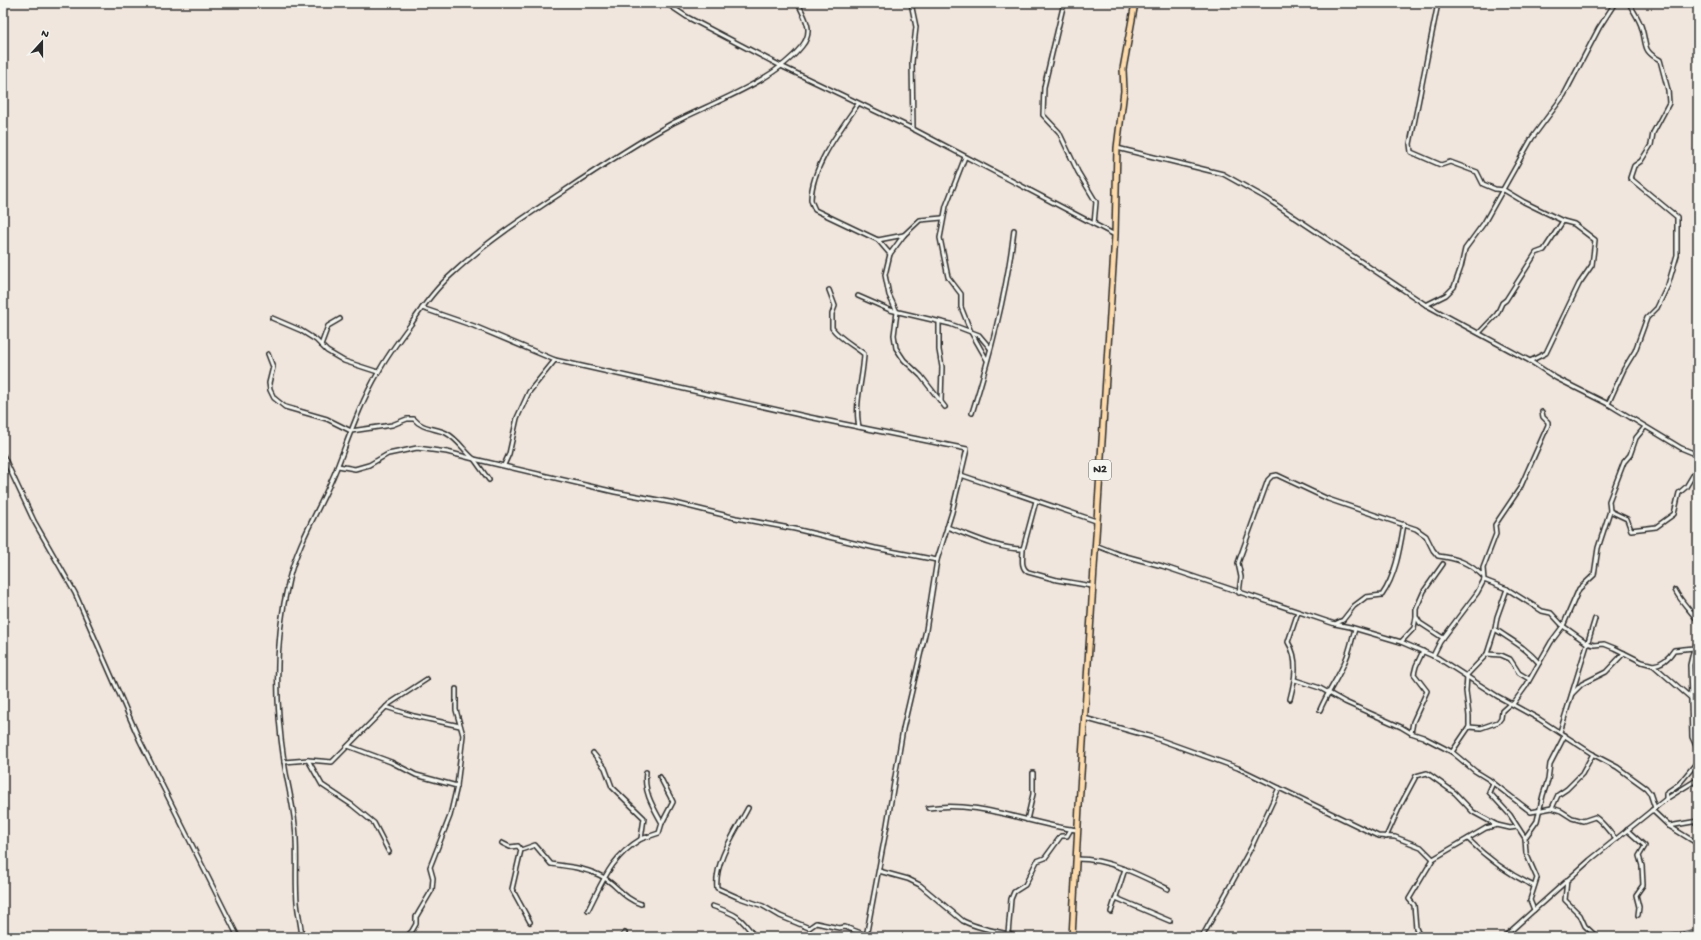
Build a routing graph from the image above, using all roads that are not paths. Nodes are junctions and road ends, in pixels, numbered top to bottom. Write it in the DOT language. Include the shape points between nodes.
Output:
graph roads {
  1 [pos="666,3"];
  2 [pos="798,3"];
  3 [pos="911,3"];
  4 [pos="1064,3"];
  5 [pos="1135,3"];
  6 [pos="1438,3"];
  7 [pos="1614,3"];
  8 [pos="1629,3"];
  9 [pos="781,66"];
  10 [pos="858,104"];
  11 [pos="913,130"];
  12 [pos="1117,148"];
  13 [pos="965,157"];
  14 [pos="1504,190"];
  15 [pos="942,218"];
  16 [pos="1563,221"];
  17 [pos="1094,224"];
  18 [pos="1014,230"];
  19 [pos="904,235"];
  20 [pos="1115,235"];
  21 [pos="878,240"];
  22 [pos="890,254"];
  23 [pos="829,290"];
  24 [pos="858,296"];
  25 [pos="1426,305"];
  26 [pos="422,308"];
  27 [pos="897,312"];
  28 [pos="272,318"];
  29 [pos="340,319"];
  30 [pos="939,322"];
  31 [pos="971,332"];
  32 [pos="1479,333"];
  33 [pos="321,344"];
  34 [pos="990,348"];
  35 [pos="268,354"];
  36 [pos="555,360"];
  37 [pos="987,360"];
  38 [pos="1530,362"];
  39 [pos="378,372"];
  40 [pos="941,401"];
  41 [pos="1608,404"];
  42 [pos="945,407"];
  43 [pos="1542,412"];
  44 [pos="972,413"];
  45 [pos="859,427"];
  46 [pos="1645,427"];
  47 [pos="351,431"];
  48 [pos="3,454"];
  49 [pos="1698,455"];
  50 [pos="474,459"];
  51 [pos="504,465"];
  52 [pos="338,466"];
  53 [pos="1698,467"];
  54 [pos="962,475"];
  55 [pos="490,480"];
  56 [pos="1036,501"];
  57 [pos="1610,511"];
  58 [pos="1096,521"];
  59 [pos="1404,524"];
  60 [pos="947,527"];
  61 [pos="1095,545"];
  62 [pos="1023,549"];
  63 [pos="937,560"];
  64 [pos="1443,564"];
  65 [pos="1483,576"];
  66 [pos="1484,580"];
  67 [pos="1092,586"];
  68 [pos="1507,589"];
  69 [pos="1675,590"];
  70 [pos="1239,593"];
  71 [pos="1298,612"];
  72 [pos="1416,617"];
  73 [pos="1595,619"];
  74 [pos="1698,622"];
  75 [pos="1335,624"];
  76 [pos="1563,626"];
  77 [pos="1355,629"];
  78 [pos="1495,629"];
  79 [pos="1443,638"];
  80 [pos="1401,642"];
  81 [pos="1698,642"];
  82 [pos="1587,643"];
  83 [pos="1694,648"];
  84 [pos="1423,651"];
  85 [pos="1624,653"];
  86 [pos="1487,654"];
  87 [pos="1433,656"];
  88 [pos="1539,663"];
  89 [pos="1653,665"];
  90 [pos="1467,676"];
  91 [pos="427,679"];
  92 [pos="1295,680"];
  93 [pos="1529,680"];
  94 [pos="456,689"];
  95 [pos="1327,693"];
  96 [pos="1571,695"];
  97 [pos="1691,698"];
  98 [pos="1290,699"];
  99 [pos="1512,704"];
  100 [pos="386,708"];
  101 [pos="1320,710"];
  102 [pos="1084,718"];
  103 [pos="460,726"];
  104 [pos="1469,727"];
  105 [pos="1560,732"];
  106 [pos="1411,733"];
  107 [pos="1564,735"];
  108 [pos="348,746"];
  109 [pos="1698,750"];
  110 [pos="1452,752"];
  111 [pos="593,753"];
  112 [pos="1593,754"];
  113 [pos="308,760"];
  114 [pos="1698,761"];
  115 [pos="284,762"];
  116 [pos="646,772"];
  117 [pos="1033,773"];
  118 [pos="660,777"];
  119 [pos="1698,779"];
  120 [pos="1493,783"];
  121 [pos="457,786"];
  122 [pos="1280,788"];
  123 [pos="1666,800"];
  124 [pos="748,808"];
  125 [pos="928,808"];
  126 [pos="1552,808"];
  127 [pos="1654,809"];
  128 [pos="1540,810"];
  129 [pos="1027,820"];
  130 [pos="1698,821"];
  131 [pos="662,823"];
  132 [pos="1496,825"];
  133 [pos="1669,826"];
  134 [pos="1517,827"];
  135 [pos="1071,829"];
  136 [pos="1077,830"];
  137 [pos="1627,830"];
  138 [pos="1386,837"];
  139 [pos="1525,838"];
  140 [pos="1468,839"];
  141 [pos="1616,839"];
  142 [pos="641,840"];
  143 [pos="502,843"];
  144 [pos="1698,844"];
  145 [pos="522,850"];
  146 [pos="388,852"];
  147 [pos="1077,859"];
  148 [pos="1433,859"];
  149 [pos="1125,870"];
  150 [pos="879,871"];
  151 [pos="604,878"];
  152 [pos="1567,880"];
  153 [pos="1534,886"];
  154 [pos="1168,889"];
  155 [pos="1116,898"];
  156 [pos="641,904"];
  157 [pos="712,906"];
  158 [pos="588,910"];
  159 [pos="1534,910"];
  160 [pos="1112,912"];
  161 [pos="1638,915"];
  162 [pos="1170,921"];
  163 [pos="530,922"];
  164 [pos="1698,931"];
  165 [pos="996,932"];
  166 [pos="624,933"];
  167 [pos="1008,934"];
  168 [pos="866,936"];
  169 [pos="238,937"];
  170 [pos="302,937"];
  171 [pos="406,937"];
  172 [pos="621,937"];
  173 [pos="755,937"];
  174 [pos="992,937"];
  175 [pos="1018,937"];
  176 [pos="1072,937"];
  177 [pos="1202,937"];
  178 [pos="1420,937"];
  179 [pos="1504,937"];
  180 [pos="1597,937"];
  181 [pos="1671,937"];
  1 -- 9 [label="street"];
  2 -- 9 [label="street" via="808,21 807,38 803,46"];
  3 -- 11 [label="street" via="916,27 912,62"];
  4 -- 17 [label="street" via="1044,87 1043,115 1059,132 1096,202"];
  5 -- 12 [label="highway, N2" via="1124,69"];
  6 -- 14 [label="street" via="1410,144 1411,152 1441,165 1450,162 1477,172 1483,184"];
  7 -- 14 [label="street" via="1564,95 1532,138"];
  8 -- 41 [label="street" via="1642,28 1645,47 1650,55 1660,60 1669,103 1653,133 1651,145 1634,166 1630,178 1678,217 1678,255 1668,285 1657,308 1647,318 1635,351"];
  9 -- 10 [label="street"];
  9 -- 26 [label="street" via="607,162 499,234 451,274"];
  10 -- 11 [label="street"];
  10 -- 21 [label="street" via="826,151 810,200 815,210"];
  11 -- 13 [label="street"];
  12 -- 20 [label="highway, N2"];
  12 -- 25 [label="street" via="1223,174 1266,198"];
  13 -- 15 [label="street"];
  13 -- 17 [label="street"];
  14 -- 16 [label="street"];
  14 -- 25 [label="street" via="1465,250 1454,287 1446,295"];
  15 -- 19 [label="street" via="920,220"];
  15 -- 31 [label="street" via="940,238 948,277 961,294 961,307"];
  16 -- 32 [label="street" via="1544,250 1536,254 1497,314"];
  16 -- 38 [label="street" via="1574,224 1595,240 1592,265 1576,289 1546,353"];
  17 -- 20 [label="street"];
  18 -- 34 [label="street" via="1010,266"];
  19 -- 21 [label="street"];
  19 -- 22 [label="street"];
  20 -- 58 [label="highway, N2"];
  21 -- 22 [label="street"];
  22 -- 27 [label="street" via="885,275 889,295"];
  23 -- 45 [label="street" via="835,306 832,328 838,336 864,354 864,371 856,414"];
  24 -- 27 [label="street"];
  25 -- 32 [label="street"];
  26 -- 36 [label="street" via="474,326"];
  26 -- 39 [label="street"];
  27 -- 30 [label="street"];
  27 -- 40 [label="street" via="894,335 896,348"];
  28 -- 33 [label="street" via="300,330"];
  29 -- 33 [label="street" via="328,326"];
  30 -- 31 [label="street"];
  30 -- 40 [label="street"];
  31 -- 34 [label="street" via="979,335"];
  31 -- 37 [label="street"];
  32 -- 38 [label="street"];
  33 -- 39 [label="street" via="327,351 344,361"];
  34 -- 37 [label="street"];
  35 -- 47 [label="street" via="273,367 269,383 274,398 285,407 327,420"];
  36 -- 45 [label="street"];
  36 -- 51 [label="street" via="529,392 517,418"];
  37 -- 44 [label="street"];
  38 -- 41 [label="street"];
  39 -- 47 [label="street"];
  40 -- 42 [label="street"];
  41 -- 46 [label="street"];
  43 -- 65 [label="street" via="1548,425 1520,488 1495,525 1496,534 1483,568"];
  45 -- 54 [label="street" via="967,449"];
  46 -- 49 [label="street"];
  46 -- 57 [label="street" via="1636,438 1630,455 1624,462 1609,501"];
  47 -- 50 [label="street" via="414,419 457,441"];
  47 -- 52 [label="street"];
  48 -- 169 [label="street" via="34,520 75,593 140,741"];
  50 -- 51 [label="street"];
  50 -- 52 [label="street" via="417,448 388,454 356,469"];
  50 -- 55 [label="street"];
  51 -- 63 [label="street" via="615,492"];
  52 -- 115 [label="street" via="298,552 286,594 280,637 278,683"];
  53 -- 57 [label="street" via="1686,487 1679,492 1674,514 1656,527 1631,530 1627,519"];
  54 -- 56 [label="street"];
  54 -- 60 [label="street"];
  56 -- 58 [label="street"];
  56 -- 62 [label="street"];
  57 -- 76 [label="street" via="1598,548 1594,575 1579,589"];
  58 -- 61 [label="highway, N2"];
  59 -- 65 [label="street" via="1416,528 1426,536 1438,556 1454,557"];
  59 -- 70 [label="street" via="1328,499 1277,475 1272,476 1268,480 1238,563 1241,578"];
  59 -- 75 [label="street" via="1390,583 1382,595 1366,597 1354,606 1343,620"];
  60 -- 62 [label="street" via="998,546"];
  60 -- 63 [label="street"];
  61 -- 67 [label="highway, N2"];
  61 -- 70 [label="street"];
  62 -- 67 [label="street" via="1024,570 1057,580"];
  63 -- 150 [label="street" via="926,630 903,729"];
  64 -- 72 [label="street" via="1424,591 1416,609"];
  65 -- 66 [label="street"];
  66 -- 68 [label="street"];
  66 -- 79 [label="street"];
  67 -- 102 [label="highway, N2"];
  68 -- 76 [label="street" via="1542,611 1551,613"];
  68 -- 78 [label="street"];
  69 -- 74 [label="street" via="1680,601"];
  70 -- 71 [label="street"];
  71 -- 75 [label="street"];
  71 -- 92 [label="street" via="1288,642 1294,650"];
  72 -- 79 [label="street" via="1420,623"];
  72 -- 80 [label="street" via="1414,628"];
  73 -- 82 [label="street"];
  75 -- 77 [label="street"];
  76 -- 82 [label="street"];
  76 -- 88 [label="street"];
  77 -- 80 [label="street"];
  77 -- 95 [label="street" via="1346,659"];
  78 -- 86 [label="street"];
  78 -- 88 [label="street" via="1520,644"];
  79 -- 87 [label="street"];
  80 -- 84 [label="street"];
  81 -- 83 [label="street"];
  82 -- 85 [label="street" via="1604,644"];
  82 -- 96 [label="street"];
  83 -- 89 [label="street" via="1674,650 1660,665"];
  83 -- 97 [label="street" via="1690,665"];
  84 -- 87 [label="street"];
  84 -- 106 [label="street" via="1414,674 1427,691 1413,722"];
  85 -- 89 [label="street"];
  85 -- 96 [label="street" via="1606,672 1582,684"];
  86 -- 90 [label="street"];
  86 -- 93 [label="street" via="1502,655 1510,659 1519,673"];
  87 -- 90 [label="street"];
  88 -- 93 [label="street"];
  89 -- 97 [label="street"];
  90 -- 99 [label="street"];
  90 -- 104 [label="street"];
  91 -- 100 [label="street"];
  92 -- 95 [label="street"];
  92 -- 98 [label="street"];
  93 -- 99 [label="street"];
  94 -- 103 [label="street" via="456,710"];
  95 -- 101 [label="street"];
  95 -- 106 [label="street"];
  96 -- 105 [label="street"];
  97 -- 109 [label="street" via="1692,737"];
  99 -- 104 [label="street" via="1502,711 1498,722 1481,728"];
  99 -- 105 [label="street"];
  100 -- 103 [label="street"];
  100 -- 108 [label="street"];
  102 -- 122 [label="street" via="1152,737 1238,768"];
  102 -- 136 [label="highway, N2"];
  103 -- 121 [label="street" via="463,735"];
  104 -- 110 [label="street"];
  105 -- 107 [label="street"];
  106 -- 110 [label="street"];
  107 -- 112 [label="street"];
  107 -- 128 [label="street" via="1550,764"];
  108 -- 113 [label="street" via="332,762"];
  108 -- 121 [label="street" via="416,774"];
  110 -- 120 [label="street"];
  111 -- 142 [label="street" via="605,768 612,787 644,818"];
  112 -- 126 [label="street" via="1582,774 1558,794"];
  112 -- 127 [label="street" via="1617,767 1646,788"];
  113 -- 115 [label="street"];
  113 -- 146 [label="street" via="322,785 374,823"];
  114 -- 123 [label="street" via="1679,784 1666,793"];
  115 -- 170 [label="street" via="295,822 297,903"];
  116 -- 131 [label="street" via="649,799"];
  117 -- 129 [label="street" via="1033,794"];
  118 -- 131 [label="street" via="673,802"];
  119 -- 123 [label="street"];
  120 -- 128 [label="street" via="1531,812"];
  120 -- 134 [label="street" via="1489,792 1510,815"];
  121 -- 171 [label="street" via="450,816 430,867 433,878 432,890 416,917 416,924"];
  122 -- 138 [label="street" via="1378,836"];
  122 -- 177 [label="street" via="1251,848"];
  123 -- 127 [label="street"];
  124 -- 168 [label="street" via="732,835 721,862 716,881 717,888 763,906 802,926 809,928 816,923 845,927"];
  125 -- 129 [label="street" via="972,808"];
  126 -- 128 [label="street"];
  126 -- 141 [label="street" via="1583,821 1595,817 1603,822"];
  127 -- 133 [label="street"];
  127 -- 137 [label="street"];
  128 -- 139 [label="street" via="1537,822"];
  129 -- 135 [label="street"];
  130 -- 133 [label="street"];
  131 -- 142 [label="street" via="659,833"];
  132 -- 134 [label="street"];
  132 -- 138 [label="street" via="1473,812 1455,793 1427,774 1416,776 1398,808"];
  132 -- 140 [label="street"];
  133 -- 144 [label="street"];
  134 -- 139 [label="street"];
  135 -- 136 [label="street"];
  135 -- 167 [label="street" via="1067,836 1061,836 1045,858 1037,861 1025,885 1014,892"];
  136 -- 147 [label="highway, N2"];
  137 -- 141 [label="street"];
  137 -- 161 [label="street" via="1645,846 1639,856 1643,885 1636,895"];
  138 -- 148 [label="street" via="1395,837 1421,847"];
  139 -- 153 [label="street" via="1526,853 1537,878"];
  140 -- 148 [label="street"];
  140 -- 153 [label="street" via="1496,865"];
  141 -- 152 [label="street"];
  142 -- 151 [label="street" via="627,848"];
  143 -- 145 [label="street" via="510,847 518,846"];
  145 -- 151 [label="street" via="535,845 550,864 571,866"];
  145 -- 163 [label="street" via="512,889"];
  147 -- 149 [label="street" via="1087,859"];
  147 -- 176 [label="highway, N2"];
  148 -- 178 [label="street" via="1410,899 1414,905 1416,928"];
  149 -- 154 [label="street"];
  149 -- 155 [label="street"];
  150 -- 165 [label="street" via="920,885 963,921"];
  150 -- 168 [label="street"];
  151 -- 156 [label="street" via="631,902"];
  151 -- 158 [label="street"];
  152 -- 159 [label="street"];
  152 -- 180 [label="street" via="1565,900"];
  153 -- 159 [label="street" via="1530,900"];
  155 -- 160 [label="street"];
  155 -- 162 [label="street"];
  157 -- 173 [label="street" via="743,920"];
  159 -- 179 [label="street"];
  164 -- 181 [label="street"];
  165 -- 167 [label="street"];
  165 -- 174 [label="street"];
  166 -- 172 [label="street"];
  167 -- 175 [label="street"];
}
